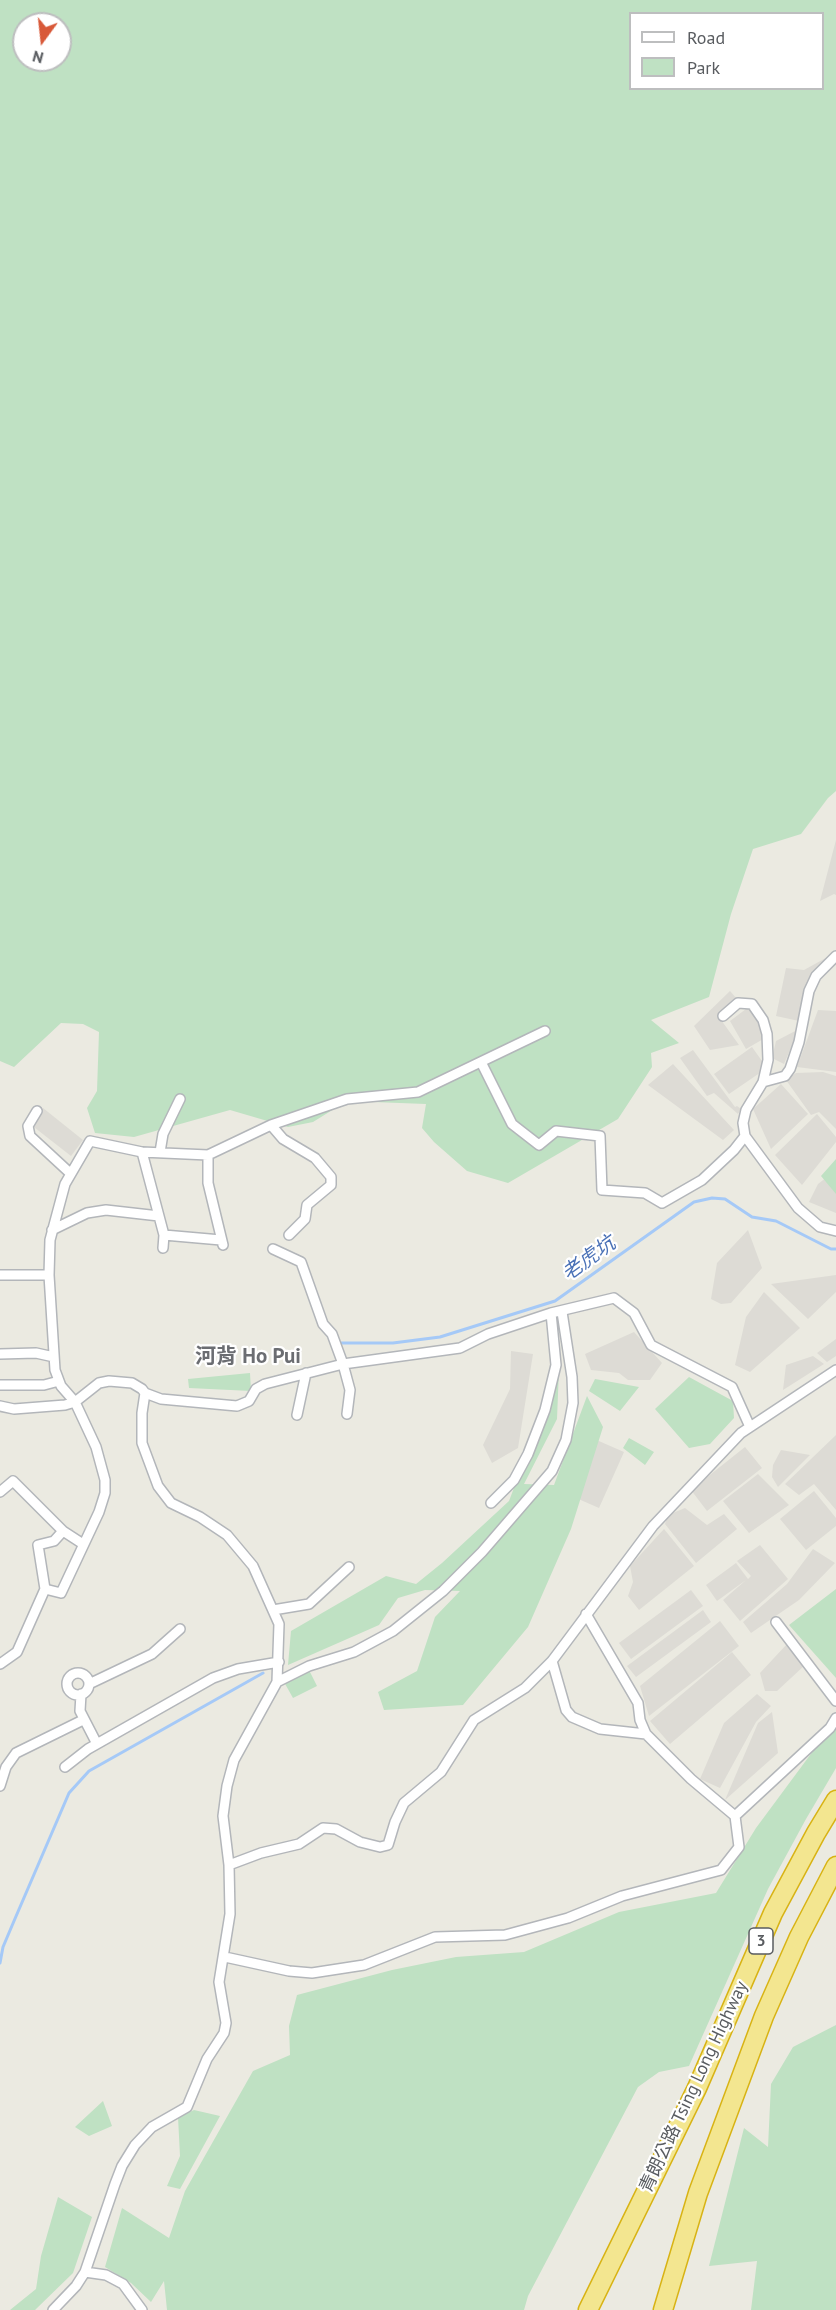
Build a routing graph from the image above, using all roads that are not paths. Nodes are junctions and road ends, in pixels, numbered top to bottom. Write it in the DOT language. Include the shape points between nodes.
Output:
graph roads {
  1 [pos="836,956"];
  2 [pos="723,1016"];
  3 [pos="545,1031"];
  4 [pos="481,1062"];
  5 [pos="764,1082"];
  6 [pos="180,1099"];
  7 [pos="37,1111"];
  8 [pos="271,1125"];
  9 [pos="745,1136"];
  10 [pos="142,1152"];
  11 [pos="160,1152"];
  12 [pos="208,1155"];
  13 [pos="70,1173"];
  14 [pos="159,1216"];
  15 [pos="52,1230"];
  16 [pos="836,1231"];
  17 [pos="164,1235"];
  18 [pos="289,1235"];
  19 [pos="163,1248"];
  20 [pos="273,1248"];
  21 [pos="0,1275"];
  22 [pos="49,1275"];
  23 [pos="562,1312"];
  24 [pos="551,1314"];
  25 [pos="0,1354"];
  26 [pos="54,1357"];
  27 [pos="344,1364"];
  28 [pos="836,1370"];
  29 [pos="306,1373"];
  30 [pos="59,1381"];
  31 [pos="0,1385"];
  32 [pos="146,1393"];
  33 [pos="75,1402"];
  34 [pos="0,1406"];
  35 [pos="347,1413"];
  36 [pos="297,1415"];
  37 [pos="750,1427"];
  38 [pos="0,1492"];
  39 [pos="491,1503"];
  40 [pos="63,1531"];
  41 [pos="82,1544"];
  42 [pos="349,1567"];
  43 [pos="45,1589"];
  44 [pos="273,1610"];
  45 [pos="586,1614"];
  46 [pos="776,1622"];
  47 [pos="180,1629"];
  48 [pos="552,1661"];
  49 [pos="279,1662"];
  50 [pos="0,1664"];
  51 [pos="277,1683"];
  52 [pos="88,1684"];
  53 [pos="81,1694"];
  54 [pos="836,1701"];
  55 [pos="836,1718"];
  56 [pos="83,1720"];
  57 [pos="646,1734"];
  58 [pos="97,1744"];
  59 [pos="65,1767"];
  60 [pos="0,1786"];
  61 [pos="836,1800"];
  62 [pos="735,1816"];
  63 [pos="229,1864"];
  64 [pos="836,1866"];
  65 [pos="225,1957"];
  66 [pos="85,2272"];
  67 [pos="53,2310"];
  68 [pos="142,2310"];
  69 [pos="588,2310"];
  70 [pos="663,2310"];
  1 -- 5 [label="street" via="816,976 809,991 790,1069 785,1076"];
  2 -- 5 [label="street" via="742,1002 752,1004 759,1013 767,1034"];
  3 -- 4 [label="street"];
  4 -- 8 [label="street" via="418,1092 347,1099"];
  4 -- 9 [label="street" via="512,1124 539,1145 556,1131 600,1136 602,1190 645,1193 662,1203 702,1180"];
  5 -- 9 [label="street" via="746,1110 742,1123"];
  6 -- 11 [label="street" via="163,1134"];
  7 -- 13 [label="street" via="28,1126 30,1136"];
  8 -- 12 [label="street"];
  8 -- 18 [label="street" via="283,1139 315,1158 332,1177 331,1185 307,1205 305,1219"];
  9 -- 16 [label="street" via="798,1208 820,1227"];
  10 -- 11 [label="street"];
  10 -- 13 [label="street" via="90,1142"];
  10 -- 14 [label="street"];
  11 -- 12 [label="street"];
  12 -- 17 [label="street" via="208,1183 222,1243"];
  13 -- 15 [label="street"];
  14 -- 15 [label="street" via="106,1210 87,1213"];
  14 -- 17 [label="street"];
  15 -- 22 [label="street"];
  17 -- 19 [label="street"];
  20 -- 27 [label="street" via="302,1262 323,1324 332,1334"];
  21 -- 22 [label="street"];
  22 -- 26 [label="street"];
  23 -- 24 [label="street"];
  23 -- 37 [label="street" via="614,1298 634,1313 651,1345 732,1387"];
  23 -- 51 [label="street" via="573,1403 566,1440 552,1471 482,1552 393,1632"];
  24 -- 27 [label="street" via="488,1334 460,1348"];
  24 -- 39 [label="street" via="556,1365 545,1410 528,1455 513,1480"];
  25 -- 26 [label="street"];
  26 -- 30 [label="street"];
  27 -- 29 [label="street"];
  27 -- 35 [label="street" via="350,1390"];
  28 -- 37 [label="street"];
  29 -- 32 [label="street" via="260,1386 249,1401 237,1406 161,1399"];
  29 -- 36 [label="street"];
  30 -- 31 [label="street"];
  30 -- 33 [label="street"];
  32 -- 33 [label="street" via="132,1383 104,1381"];
  32 -- 44 [label="street" via="142,1443 160,1490 171,1503 200,1516 237,1545 253,1566"];
  33 -- 34 [label="street" via="14,1409"];
  33 -- 41 [label="street" via="96,1447 105,1480 104,1500"];
  37 -- 45 [label="street" via="653,1526"];
  38 -- 40 [label="street" via="14,1481"];
  40 -- 41 [label="street"];
  40 -- 43 [label="street" via="54,1541 38,1545"];
  41 -- 43 [label="street" via="61,1593"];
  42 -- 44 [label="street" via="309,1604"];
  43 -- 50 [label="street" via="17,1652"];
  44 -- 49 [label="street" via="279,1629"];
  45 -- 48 [label="street"];
  45 -- 57 [label="street" via="638,1703"];
  46 -- 54 [label="street"];
  47 -- 52 [label="street" via="152,1654"];
  48 -- 57 [label="street" via="566,1710 572,1717 600,1729"];
  48 -- 63 [label="street" via="525,1688 472,1723 441,1772 404,1803 386,1847 323,1828 298,1844"];
  49 -- 51 [label="street"];
  49 -- 58 [label="street" via="213,1678"];
  51 -- 63 [label="street" via="229,1774 223,1816"];
  52 -- 53 [label="street"];
  52 -- 53 [label="street" via="81,1674 69,1678 69,1690"];
  53 -- 56 [label="street"];
  55 -- 62 [label="street"];
  56 -- 58 [label="street"];
  56 -- 60 [label="street" via="16,1753"];
  57 -- 62 [label="street"];
  58 -- 59 [label="street"];
  61 -- 69 [label="highway, 青朗公路 Tsing Long Highway / 3" via="773,1913 697,2088"];
  62 -- 65 [label="street" via="739,1847 721,1870 622,1896 568,1918 505,1935 435,1937 364,1965 312,1973"];
  63 -- 65 [label="street" via="230,1914"];
  64 -- 70 [label="highway, 青朗公路 Tsing Long Highway / 3" via="760,2026 698,2193"];
  65 -- 66 [label="street" via="219,1982 224,2032 207,2060 188,2107 152,2127 122,2166"];
  66 -- 67 [label="street"];
  66 -- 68 [label="street" via="106,2275 123,2284"];
}
